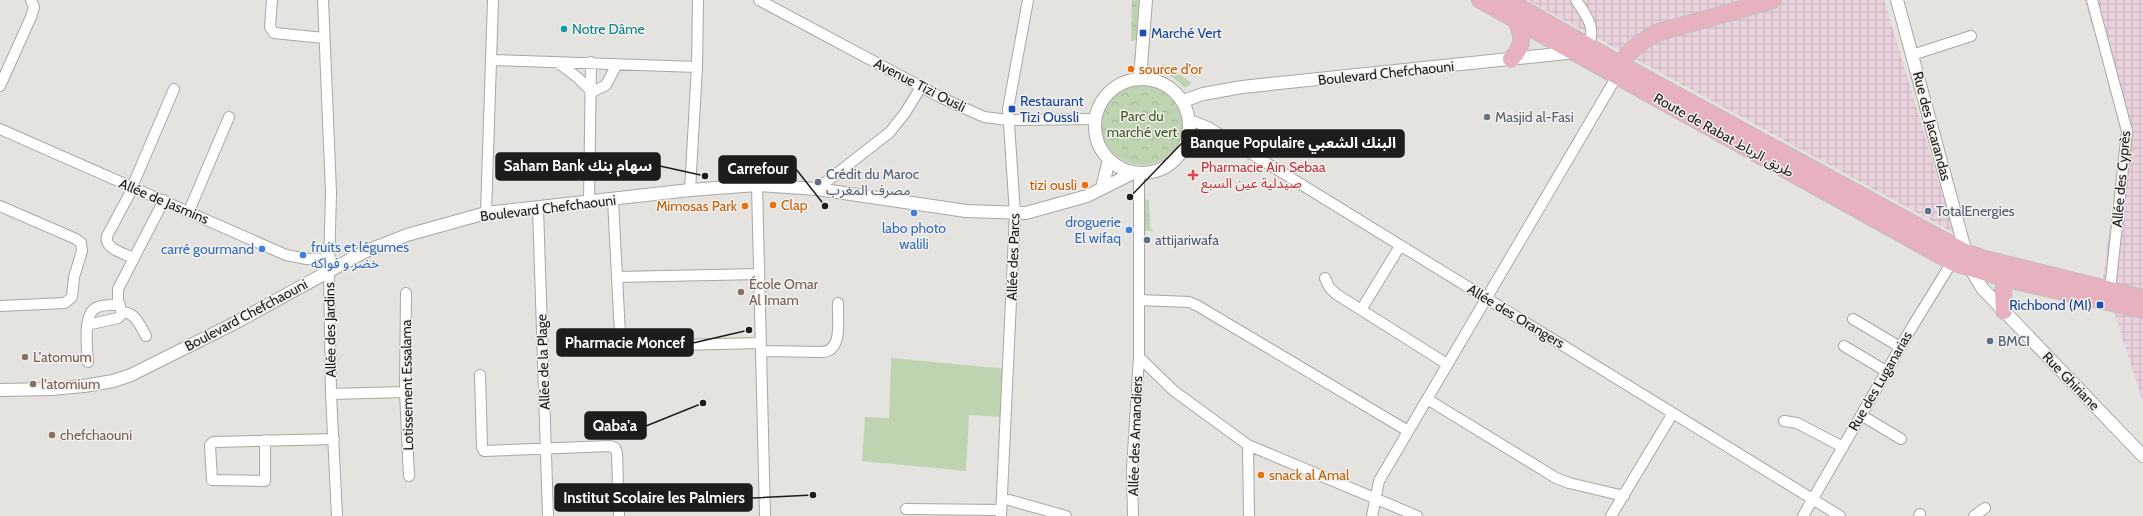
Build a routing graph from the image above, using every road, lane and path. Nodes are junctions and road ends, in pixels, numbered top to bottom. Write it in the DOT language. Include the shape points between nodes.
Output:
graph roads {
  1 [pos="31,0"];
  2 [pos="272,0"];
  3 [pos="323,0"];
  4 [pos="493,0"];
  5 [pos="698,0"];
  6 [pos="759,0"];
  7 [pos="1028,0"];
  8 [pos="1146,0"];
  9 [pos="1480,0"];
  10 [pos="1507,0"];
  11 [pos="1576,0"];
  12 [pos="1773,0"];
  13 [pos="1897,0"];
  14 [pos="2092,0"];
  15 [pos="1516,20"];
  16 [pos="1971,36"];
  17 [pos="324,38"];
  18 [pos="1582,49"];
  19 [pos="1912,55"];
  20 [pos="1511,59"];
  21 [pos="492,60"];
  22 [pos="556,62"];
  23 [pos="591,62"];
  24 [pos="616,64"];
  25 [pos="697,67"];
  26 [pos="1618,70"];
  27 [pos="1140,79"];
  28 [pos="0,86"];
  29 [pos="921,87"];
  30 [pos="174,89"];
  31 [pos="592,92"];
  32 [pos="1183,101"];
  33 [pos="229,116"];
  34 [pos="1095,119"];
  35 [pos="1008,120"];
  36 [pos="1190,120"];
  37 [pos="0,129"];
  38 [pos="1109,160"];
  39 [pos="1136,173"];
  40 [pos="756,185"];
  41 [pos="1102,188"];
  42 [pos="690,190"];
  43 [pos="817,190"];
  44 [pos="130,191"];
  45 [pos="164,200"];
  46 [pos="614,200"];
  47 [pos="589,202"];
  48 [pos="0,206"];
  49 [pos="538,208"];
  50 [pos="189,211"];
  51 [pos="486,213"];
  52 [pos="1015,214"];
  53 [pos="1400,246"];
  54 [pos="1965,252"];
  55 [pos="134,258"];
  56 [pos="1952,262"];
  57 [pos="330,264"];
  58 [pos="1970,268"];
  59 [pos="759,274"];
  60 [pos="617,277"];
  61 [pos="1325,278"];
  62 [pos="2006,279"];
  63 [pos="2110,290"];
  64 [pos="406,294"];
  65 [pos="1487,298"];
  66 [pos="2143,298"];
  67 [pos="1139,300"];
  68 [pos="838,303"];
  69 [pos="0,306"];
  70 [pos="121,308"];
  71 [pos="1361,310"];
  72 [pos="2143,310"];
  73 [pos="2004,311"];
  74 [pos="1853,319"];
  75 [pos="88,325"];
  76 [pos="146,336"];
  77 [pos="1844,346"];
  78 [pos="761,347"];
  79 [pos="1900,347"];
  80 [pos="1139,356"];
  81 [pos="88,362"];
  82 [pos="1447,364"];
  83 [pos="1886,371"];
  84 [pos="480,375"];
  85 [pos="0,390"];
  86 [pos="405,392"];
  87 [pos="332,394"];
  88 [pos="1427,398"];
  89 [pos="1673,413"];
  90 [pos="1861,415"];
  91 [pos="1784,421"];
  92 [pos="1408,431"];
  93 [pos="334,439"];
  94 [pos="1902,439"];
  95 [pos="265,440"];
  96 [pos="1248,445"];
  97 [pos="1843,447"];
  98 [pos="546,448"];
  99 [pos="2143,456"];
  100 [pos="409,476"];
  101 [pos="1624,496"];
  102 [pos="1002,498"];
  103 [pos="1375,499"];
  104 [pos="1813,499"];
  105 [pos="1985,508"];
  106 [pos="906,509"];
  107 [pos="1001,513"];
  108 [pos="338,516"];
  109 [pos="548,516"];
  110 [pos="619,516"];
  111 [pos="765,516"];
  112 [pos="1066,516"];
  113 [pos="1133,516"];
  114 [pos="1249,516"];
  115 [pos="1372,516"];
  116 [pos="1416,516"];
  117 [pos="1611,516"];
  118 [pos="1803,516"];
  119 [pos="1840,516"];
  120 [pos="1974,516"];
  1 -- 28 [label="street" via="34,7 31,17"];
  2 -- 17 [label="street" via="270,27 274,33"];
  3 -- 17 [label="street, Allée des Jardins"];
  4 -- 21 [label="street"];
  5 -- 25 [label="street"];
  6 -- 29 [label="street, Avenue Tizi Ousli"];
  7 -- 35 [label="street, Allée des Parcs"];
  8 -- 27 [label="street"];
  9 -- 15 [label="main road, Route de Rabat طريق الرباط"];
  10 -- 18 [label="main road, Route de Rabat طريق الرباط"];
  11 -- 18 [label="street" via="1590,23 1592,38"];
  12 -- 26 [label="main road" via="1656,33 1640,43"];
  13 -- 19 [label="street, Rue des Jacarandas"];
  14 -- 63 [label="street, Allée des Cyprès" via="2127,131"];
  15 -- 18 [label="main road, Route de Rabat طريق الرباط"];
  15 -- 20 [label="main road" via="1522,32 1522,45"];
  16 -- 19 [label="street"];
  17 -- 57 [label="street, Allée des Jardins" via="331,192"];
  18 -- 20 [label="street, Boulevard Chefchaouni"];
  18 -- 26 [label="main road, Route de Rabat طريق الرباط"];
  19 -- 54 [label="street, Rue des Jacarandas"];
  20 -- 32 [label="street, Boulevard Chefchaouni" via="1242,87 1203,94"];
  21 -- 22 [label="street"];
  21 -- 51 [label="street"];
  22 -- 23 [label="street"];
  22 -- 31 [label="street"];
  23 -- 24 [label="street"];
  23 -- 31 [label="street"];
  24 -- 25 [label="street"];
  24 -- 31 [label="street" via="606,85"];
  25 -- 42 [label="street"];
  26 -- 54 [label="main road, Route de Rabat طريق الرباط"];
  26 -- 56 [label="main road, Route de Rabat طريق الرباط"];
  26 -- 65 [label="street"];
  27 -- 32 [label="street" via="1172,89"];
  27 -- 34 [label="street" via="1127,81 1115,87 1099,107"];
  29 -- 35 [label="street, Avenue Tizi Ousli" via="984,117"];
  29 -- 43 [label="street" via="906,113 890,132"];
  30 -- 44 [label="street"];
  31 -- 47 [label="street"];
  32 -- 36 [label="street"];
  33 -- 50 [label="street"];
  34 -- 35 [label="street, Avenue Tizi Ousli"];
  34 -- 38 [label="street" via="1097,141"];
  35 -- 52 [label="street, Allée des Parcs"];
  36 -- 39 [label="street" via="1187,141 1177,159 1166,168 1153,173"];
  36 -- 53 [label="street, Allée des Orangers" via="1208,127"];
  37 -- 44 [label="street, Allée de Jasmins"];
  38 -- 39 [label="street" via="1120,168"];
  38 -- 41 [label="street"];
  39 -- 41 [label="street, Boulevard Chefchaouni"];
  39 -- 67 [label="street, Allée des Amandiers"];
  40 -- 42 [label="street, Boulevard Chefchaouni"];
  40 -- 43 [label="street, Boulevard Chefchaouni"];
  40 -- 59 [label="street"];
  41 -- 52 [label="street, Boulevard Chefchaouni" via="1070,202"];
  42 -- 46 [label="street, Boulevard Chefchaouni"];
  43 -- 52 [label="street, Boulevard Chefchaouni" via="966,211"];
  44 -- 45 [label="street, Allée de Jasmins"];
  44 -- 55 [label="street" via="106,241 109,247"];
  45 -- 50 [label="street, Allée de Jasmins"];
  45 -- 55 [label="street"];
  46 -- 47 [label="street, Boulevard Chefchaouni"];
  46 -- 60 [label="street"];
  47 -- 49 [label="street, Boulevard Chefchaouni"];
  48 -- 69 [label="street" via="76,239 81,243 82,251 69,301"];
  49 -- 51 [label="street, Boulevard Chefchaouni"];
  49 -- 98 [label="street, Allée de la Plage"];
  50 -- 57 [label="street, Allée de Jasmins" via="286,254"];
  51 -- 57 [label="street, Boulevard Chefchaouni" via="407,234"];
  52 -- 102 [label="street, Allée des Parcs"];
  53 -- 65 [label="street, Allée des Orangers"];
  53 -- 71 [label="street"];
  54 -- 56 [label="street, Rue des Luganarias"];
  54 -- 58 [label="street, Rue des Jacarandas"];
  54 -- 63 [label="main road, Route de Rabat طريق الرباط"];
  55 -- 70 [label="street" via="118,289"];
  56 -- 58 [label="main road, Route de Rabat طريق الرباط"];
  56 -- 79 [label="street, Rue des Luganarias"];
  57 -- 85 [label="street, Boulevard Chefchaouni" via="234,324 131,375 84,386"];
  57 -- 87 [label="street, Allée des Jardins"];
  58 -- 62 [label="main road, Route de Rabat طريق الرباط"];
  58 -- 73 [label="street, Rue Ghiriane" via="1982,288"];
  59 -- 60 [label="street"];
  59 -- 78 [label="street"];
  60 -- 78 [label="street" via="620,334 625,343 633,346"];
  61 -- 71 [label="street" via="1336,294"];
  62 -- 72 [label="main road, Route de Rabat طريق الرباط"];
  62 -- 73 [label="main road" via="2003,291"];
  63 -- 66 [label="main road, Route de Rabat طريق الرباط"];
  64 -- 86 [label="street, Lotissement Essalama"];
  65 -- 82 [label="street"];
  65 -- 89 [label="street, Allée des Orangers"];
  67 -- 80 [label="street, Allée des Amandiers"];
  67 -- 92 [label="street" via="1189,302 1198,306"];
  68 -- 78 [label="street" via="836,343 830,350 821,352"];
  70 -- 75 [label="street" via="118,318"];
  70 -- 75 [label="street" via="100,306 94,309 88,317"];
  70 -- 76 [label="street" via="135,317"];
  71 -- 82 [label="street"];
  73 -- 99 [label="street, Rue Ghiriane"];
  74 -- 79 [label="street"];
  75 -- 81 [label="street"];
  77 -- 83 [label="street"];
  78 -- 111 [label="street"];
  79 -- 83 [label="street, Rue des Luganarias"];
  80 -- 96 [label="street, Allée des Amandiers" via="1174,391"];
  80 -- 113 [label="street, Allée des Amandiers" via="1132,469"];
  82 -- 88 [label="street"];
  83 -- 90 [label="street, Rue des Luganarias"];
  84 -- 98 [label="street" via="484,451"];
  86 -- 87 [label="street"];
  86 -- 100 [label="street, Lotissement Essalama"];
  87 -- 93 [label="street, Allée des Jardins"];
  88 -- 92 [label="street"];
  88 -- 101 [label="street" via="1556,478"];
  89 -- 101 [label="street"];
  89 -- 104 [label="street, Allée des Orangers"];
  90 -- 94 [label="street"];
  90 -- 97 [label="street, Rue des Luganarias"];
  91 -- 97 [label="street" via="1797,423"];
  92 -- 103 [label="street" via="1379,481"];
  93 -- 95 [label="street"];
  93 -- 108 [label="street, Allée des Jardins"];
  95 -- 95 [label="street" via="211,443 212,480 265,481"];
  96 -- 103 [label="street, Allée des Amandiers"];
  96 -- 114 [label="street"];
  97 -- 104 [label="street, Rue des Luganarias"];
  98 -- 109 [label="street, Allée de la Plage"];
  98 -- 110 [label="street" via="615,448"];
  101 -- 117 [label="street"];
  102 -- 107 [label="street, Allée des Parcs"];
  102 -- 112 [label="street"];
  103 -- 115 [label="street"];
  103 -- 116 [label="street, Allée des Amandiers"];
  104 -- 118 [label="street, Rue des Luganarias"];
  104 -- 119 [label="street, Allée des Orangers"];
  105 -- 120 [label="street"];
  106 -- 107 [label="street"];
}
